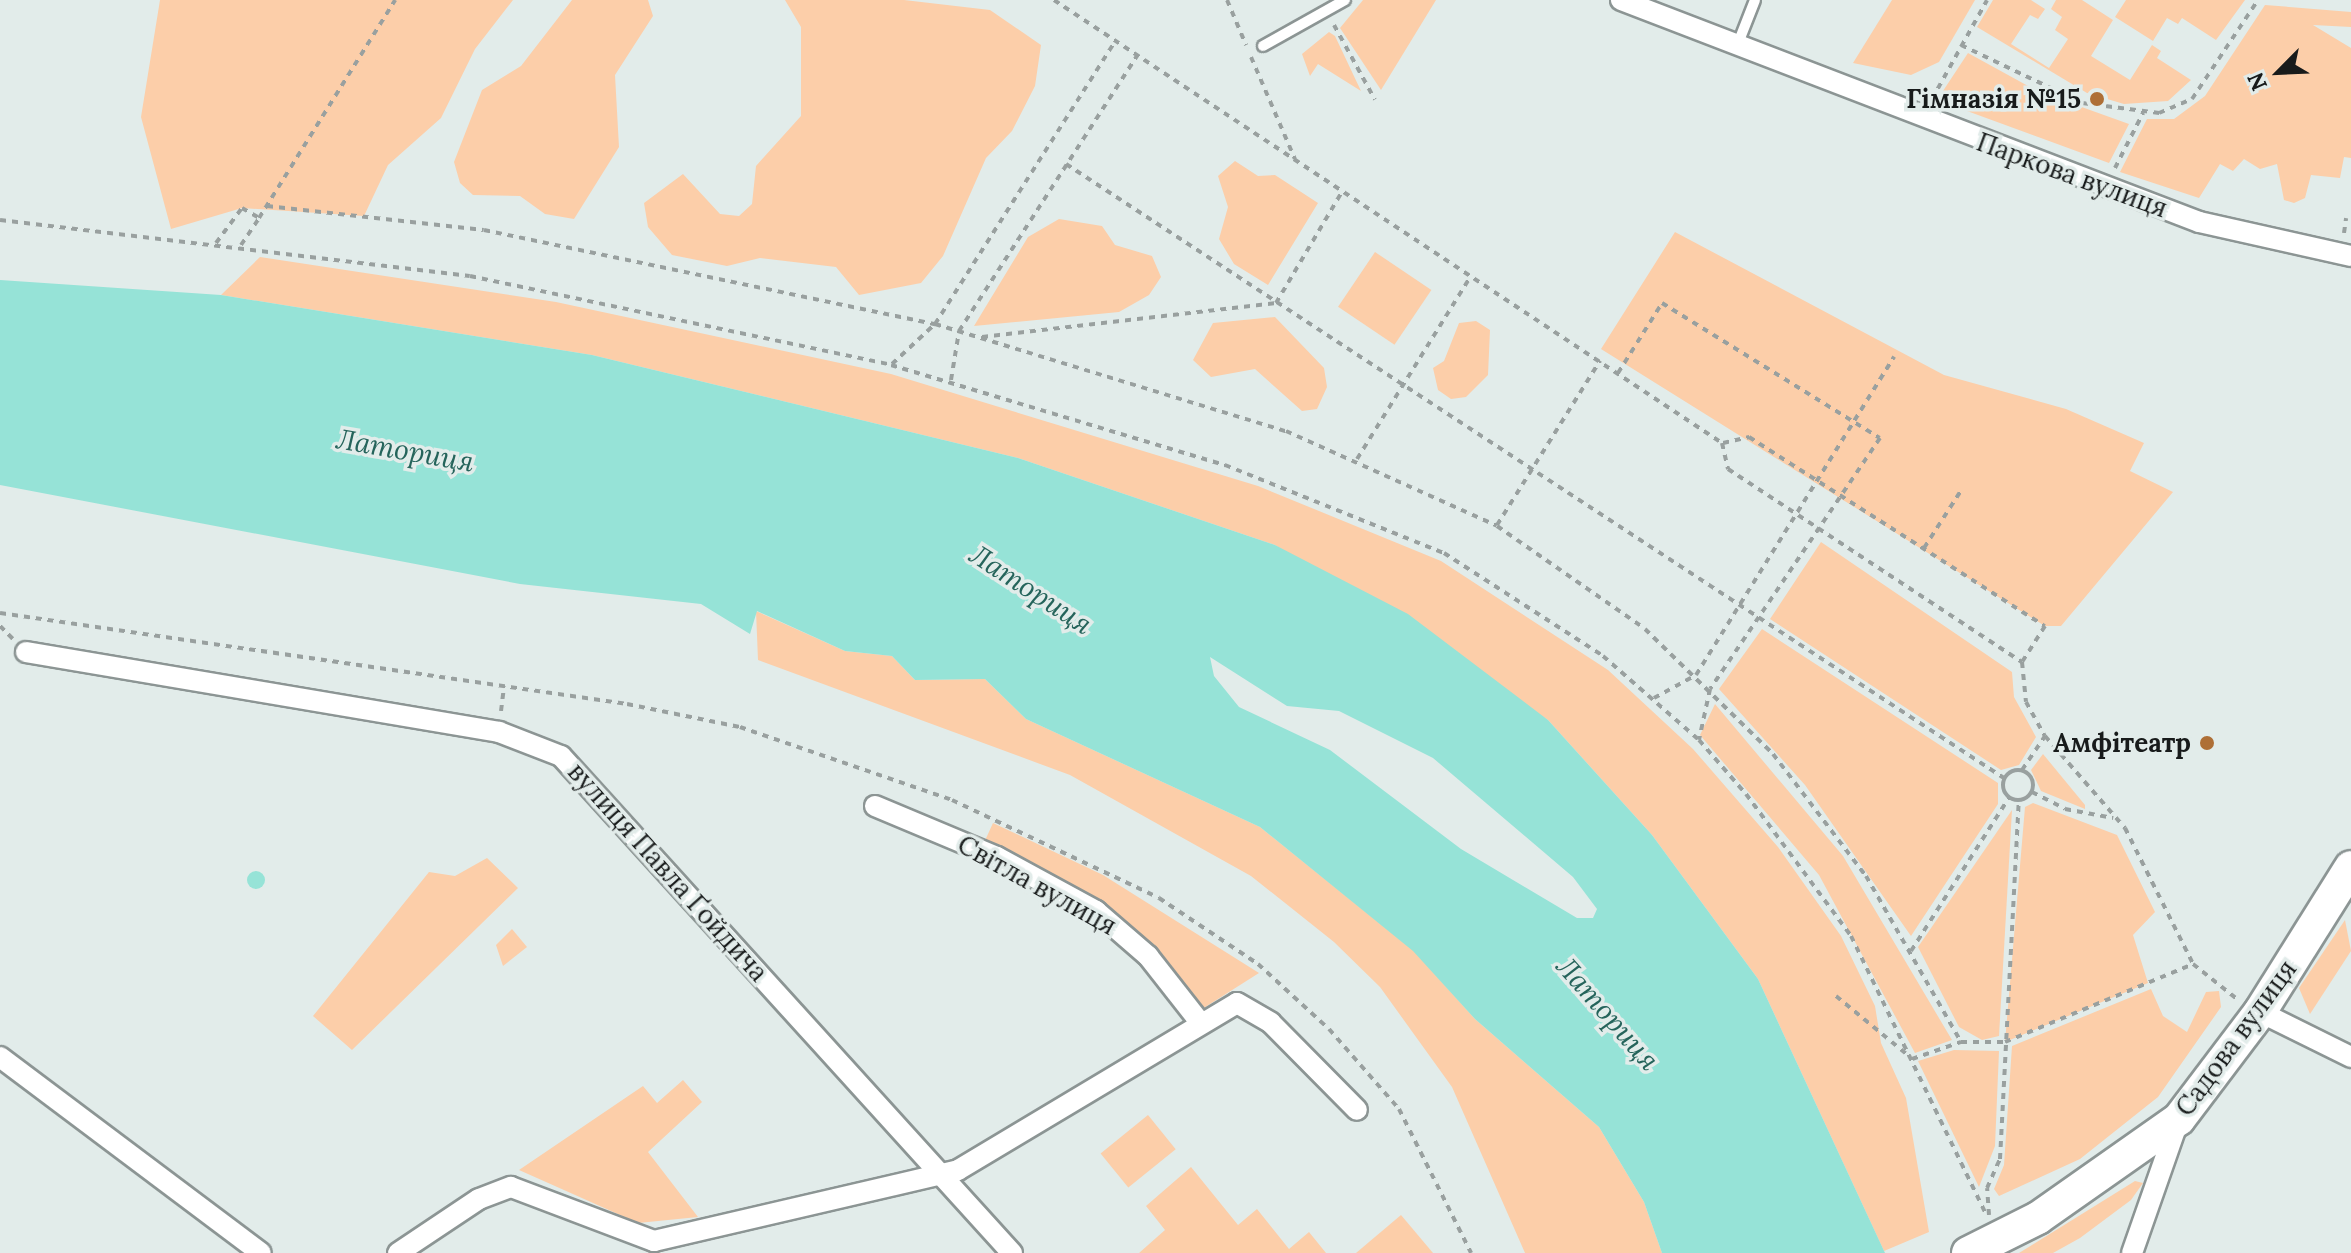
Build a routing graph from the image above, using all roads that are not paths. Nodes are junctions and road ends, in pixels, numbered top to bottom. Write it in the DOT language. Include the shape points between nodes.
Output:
graph roads {
  1 [pos="1345,0"];
  2 [pos="1621,0"];
  3 [pos="1755,0"];
  4 [pos="1263,46"];
  5 [pos="1736,47"];
  6 [pos="2347,248"];
  7 [pos="26,652"];
  8 [pos="875,806"];
  9 [pos="2351,867"];
  10 [pos="2260,1012"];
  11 [pos="1199,1021"];
  12 [pos="0,1057"];
  13 [pos="2351,1057"];
  14 [pos="1357,1110"];
  15 [pos="2179,1119"];
  16 [pos="939,1171"];
  17 [pos="681,1246"];
  18 [pos="1969,1252"];
  19 [pos="261,1253"];
  20 [pos="398,1253"];
  21 [pos="1012,1253"];
  22 [pos="2132,1253"];
  1 -- 4 [label="lane"];
  2 -- 5 [label="street, Паркова вулиця"];
  3 -- 5 [label="lane"];
  5 -- 6 [label="street, Паркова вулиця" via="2199,222"];
  7 -- 16 [label="street, вулиця Павла Ґойдича" via="499,732 561,756"];
  8 -- 11 [label="street, Світла вулиця" via="997,857 1096,911 1148,956"];
  9 -- 10 [label="main road, Садова вулиця"];
  10 -- 13 [label="street"];
  10 -- 15 [label="main road, Садова вулиця"];
  11 -- 14 [label="street" via="1224,1006 1252,1009"];
  11 -- 16 [label="street" via="958,1170"];
  12 -- 19 [label="street"];
  15 -- 18 [label="main road, Садова вулиця" via="2038,1218"];
  15 -- 22 [label="street"];
  16 -- 17 [label="street"];
  16 -- 21 [label="street, вулиця Павла Ґойдича"];
  17 -- 20 [label="street" via="626,1236 549,1196 511,1187 479,1199"];
}
